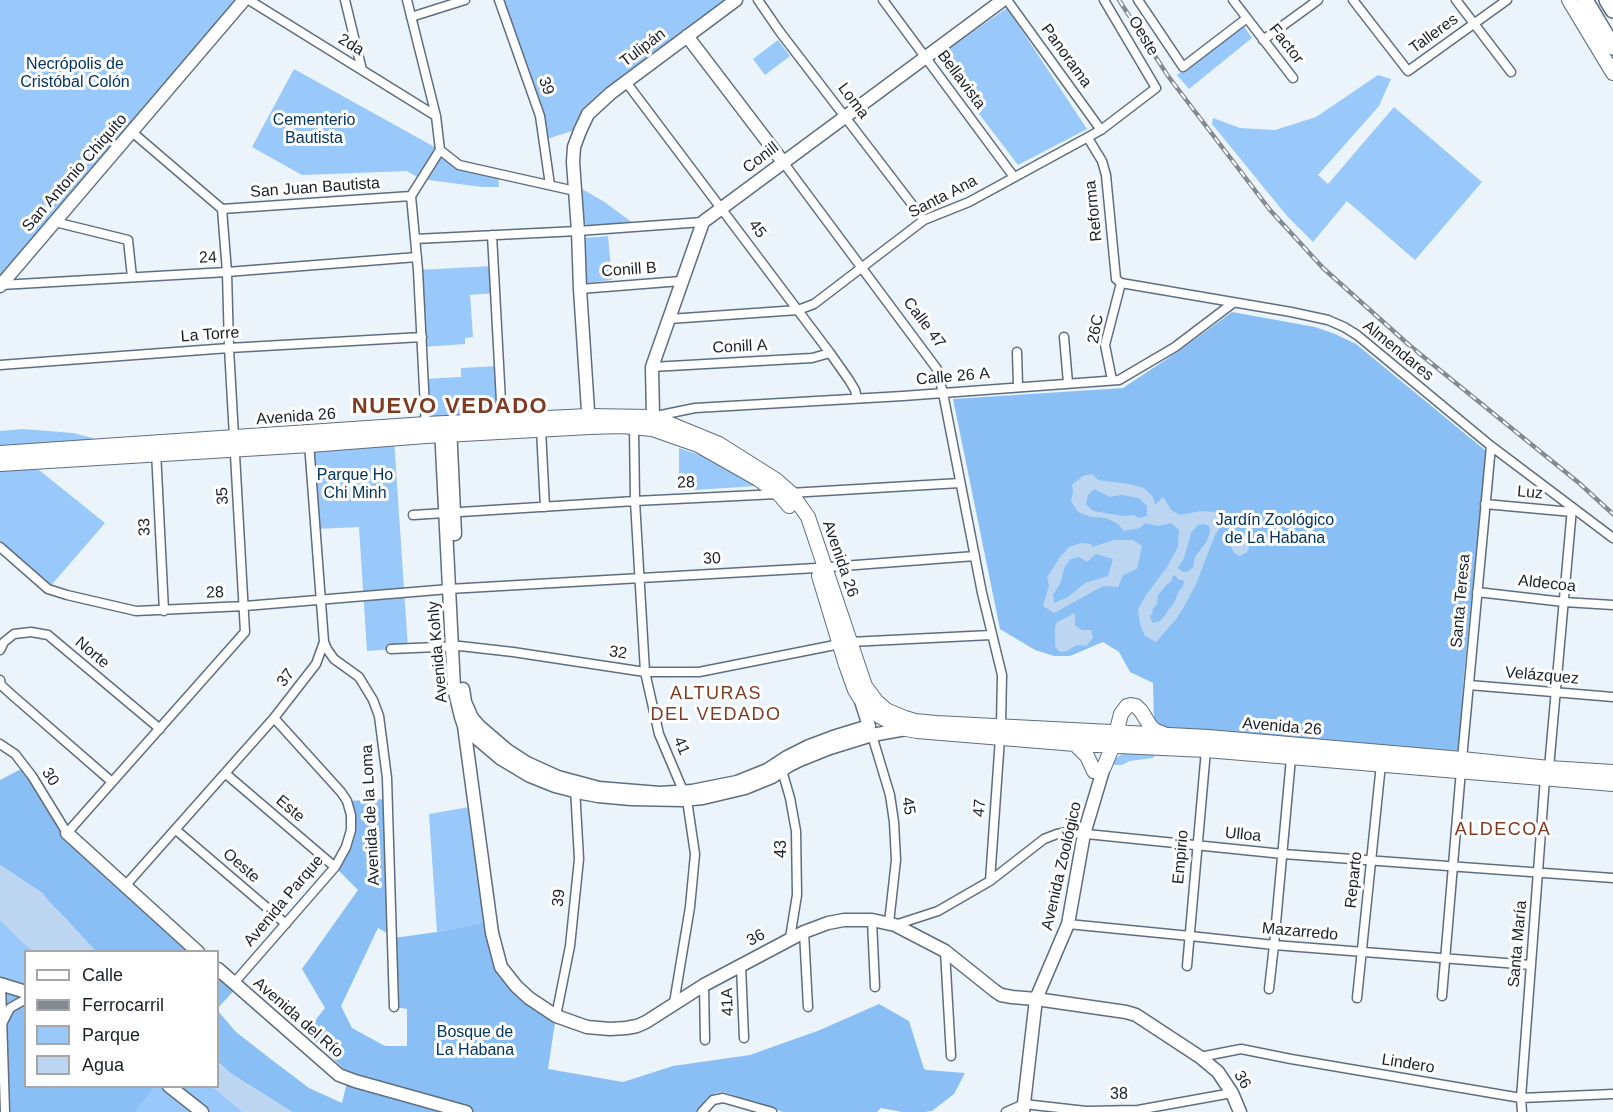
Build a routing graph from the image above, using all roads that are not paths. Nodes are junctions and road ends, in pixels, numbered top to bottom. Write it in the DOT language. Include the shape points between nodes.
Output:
graph roads {
  1 [pos="244,0"];
  2 [pos="249,0"];
  3 [pos="345,0"];
  4 [pos="407,0"];
  5 [pos="465,0"];
  6 [pos="499,0"];
  7 [pos="736,0"];
  8 [pos="758,0"];
  9 [pos="884,0"];
  10 [pos="1005,0"];
  11 [pos="1104,0"];
  12 [pos="1138,0"];
  13 [pos="1233,0"];
  14 [pos="1318,0"];
  15 [pos="1353,0"];
  16 [pos="1456,0"];
  17 [pos="1507,0"];
  18 [pos="1569,0"];
  19 [pos="1585,0"];
  20 [pos="1607,0"];
  21 [pos="1613,10"];
  22 [pos="411,17"];
  23 [pos="1247,18"];
  24 [pos="1474,24"];
  25 [pos="687,36"];
  26 [pos="1263,40"];
  27 [pos="1609,43"];
  28 [pos="926,57"];
  29 [pos="362,70"];
  30 [pos="1511,72"];
  31 [pos="1613,73"];
  32 [pos="1293,78"];
  33 [pos="626,82"];
  34 [pos="1156,88"];
  35 [pos="436,116"];
  36 [pos="845,116"];
  37 [pos="1101,130"];
  38 [pos="132,132"];
  39 [pos="1088,138"];
  40 [pos="440,150"];
  41 [pos="783,162"];
  42 [pos="1014,177"];
  43 [pos="550,185"];
  44 [pos="575,191"];
  45 [pos="411,196"];
  46 [pos="222,209"];
  47 [pos="721,209"];
  48 [pos="924,220"];
  49 [pos="55,222"];
  50 [pos="703,222"];
  51 [pos="578,231"];
  52 [pos="492,235"];
  53 [pos="415,239"];
  54 [pos="417,257"];
  55 [pos="862,268"];
  56 [pos="227,272"];
  57 [pos="132,277"];
  58 [pos="681,281"];
  59 [pos="1122,283"];
  60 [pos="0,286"];
  61 [pos="580,289"];
  62 [pos="1233,303"];
  63 [pos="798,310"];
  64 [pos="669,319"];
  65 [pos="422,337"];
  66 [pos="1064,337"];
  67 [pos="229,348"];
  68 [pos="1017,351"];
  69 [pos="830,352"];
  70 [pos="0,364"];
  71 [pos="651,367"];
  72 [pos="1112,380"];
  73 [pos="1068,383"];
  74 [pos="1018,386"];
  75 [pos="943,393"];
  76 [pos="857,398"];
  77 [pos="653,417"];
  78 [pos="502,420"];
  79 [pos="589,421"];
  80 [pos="634,427"];
  81 [pos="446,429"];
  82 [pos="426,430"];
  83 [pos="541,430"];
  84 [pos="309,439"];
  85 [pos="235,443"];
  86 [pos="1491,446"];
  87 [pos="156,448"];
  88 [pos="0,453"];
  89 [pos="0,464"];
  90 [pos="960,483"];
  91 [pos="785,494"];
  92 [pos="635,501"];
  93 [pos="1485,504"];
  94 [pos="545,507"];
  95 [pos="1572,510"];
  96 [pos="450,513"];
  97 [pos="413,515"];
  98 [pos="1613,538"];
  99 [pos="0,547"];
  100 [pos="975,556"];
  101 [pos="821,568"];
  102 [pos="639,579"];
  103 [pos="453,589"];
  104 [pos="1477,592"];
  105 [pos="321,599"];
  106 [pos="1564,602"];
  107 [pos="1613,605"];
  108 [pos="245,606"];
  109 [pos="164,611"];
  110 [pos="991,635"];
  111 [pos="324,642"];
  112 [pos="845,643"];
  113 [pos="456,646"];
  114 [pos="391,649"];
  115 [pos="0,650"];
  116 [pos="645,672"];
  117 [pos="0,680"];
  118 [pos="1469,685"];
  119 [pos="1556,692"];
  120 [pos="1613,697"];
  121 [pos="860,698"];
  122 [pos="274,718"];
  123 [pos="464,726"];
  124 [pos="160,729"];
  125 [pos="906,729"];
  126 [pos="476,731"];
  127 [pos="870,731"];
  128 [pos="1001,732"];
  129 [pos="1166,735"];
  130 [pos="1114,739"];
  131 [pos="0,744"];
  132 [pos="1075,744"];
  133 [pos="467,748"];
  134 [pos="1206,750"];
  135 [pos="1291,758"];
  136 [pos="1462,764"];
  137 [pos="1381,765"];
  138 [pos="780,766"];
  139 [pos="1613,772"];
  140 [pos="1099,773"];
  141 [pos="1547,773"];
  142 [pos="226,774"];
  143 [pos="112,782"];
  144 [pos="1613,784"];
  145 [pos="575,787"];
  146 [pos="686,796"];
  147 [pos="176,830"];
  148 [pos="67,833"];
  149 [pos="1084,834"];
  150 [pos="1197,845"];
  151 [pos="1283,854"];
  152 [pos="1371,860"];
  153 [pos="335,867"];
  154 [pos="1453,867"];
  155 [pos="1538,872"];
  156 [pos="1613,878"];
  157 [pos="990,881"];
  158 [pos="125,886"];
  159 [pos="872,920"];
  160 [pos="286,924"];
  161 [pos="892,924"];
  162 [pos="1068,924"];
  163 [pos="804,932"];
  164 [pos="1190,936"];
  165 [pos="790,939"];
  166 [pos="1274,945"];
  167 [pos="197,950"];
  168 [pos="945,951"];
  169 [pos="1361,952"];
  170 [pos="1445,958"];
  171 [pos="1531,965"];
  172 [pos="741,966"];
  173 [pos="1187,966"];
  174 [pos="219,970"];
  175 [pos="234,983"];
  176 [pos="1,984"];
  177 [pos="704,985"];
  178 [pos="875,987"];
  179 [pos="1269,989"];
  180 [pos="24,991"];
  181 [pos="1442,996"];
  182 [pos="1357,998"];
  183 [pos="1036,999"];
  184 [pos="24,1000"];
  185 [pos="674,1003"];
  186 [pos="394,1007"];
  187 [pos="808,1007"];
  188 [pos="556,1016"];
  189 [pos="2,1022"];
  190 [pos="744,1038"];
  191 [pos="705,1040"];
  192 [pos="951,1056"];
  193 [pos="1200,1057"];
  194 [pos="2,1058"];
  195 [pos="172,1088"];
  196 [pos="1232,1093"];
  197 [pos="1613,1094"];
  198 [pos="1521,1098"];
  199 [pos="1023,1108"];
  200 [pos="4,1111"];
  201 [pos="202,1112"];
  202 [pos="466,1112"];
  203 [pos="702,1112"];
  204 [pos="772,1112"];
  205 [pos="1006,1112"];
  206 [pos="1240,1112"];
  207 [pos="1522,1112"];
  1 -- 38 [label="street, San Antonio Chiquito"];
  2 -- 29 [label="street, 2da"];
  3 -- 29 [label="street"];
  4 -- 22 [label="street"];
  5 -- 22 [label="street"];
  6 -- 43 [label="street, 39" via="540,116"];
  7 -- 25 [label="street, Tulipán"];
  8 -- 36 [label="street, Loma"];
  9 -- 28 [label="street, Bellavista"];
  10 -- 28 [label="street, Conill"];
  10 -- 37 [label="street, Panorama"];
  11 -- 34 [label="street, Oeste"];
  12 -- 23 [label="street" via="1183,67"];
  13 -- 23 [label="street, Factor"];
  14 -- 26 [label="street"];
  15 -- 24 [label="street, Talleres" via="1408,71"];
  16 -- 24 [label="street"];
  17 -- 24 [label="street, Talleres"];
  18 -- 27 [label="main road"];
  19 -- 27 [label="highway"];
  20 -- 21 [label="highway"];
  22 -- 35 [label="street"];
  23 -- 26 [label="street, Factor"];
  24 -- 30 [label="street"];
  25 -- 33 [label="street, Tulipán"];
  25 -- 41 [label="street, Calle 47"];
  26 -- 32 [label="street, Factor"];
  27 -- 31 [label="main road"];
  28 -- 36 [label="street, Conill"];
  28 -- 42 [label="street, Bellavista"];
  29 -- 35 [label="street, 2da"];
  33 -- 44 [label="street, Tulipán" via="588,114 580,131 574,147"];
  33 -- 47 [label="street, 45"];
  34 -- 37 [label="street, Santa Ana"];
  35 -- 40 [label="street"];
  36 -- 41 [label="street, Conill"];
  36 -- 48 [label="street, Loma"];
  37 -- 39 [label="street, Santa Ana"];
  38 -- 46 [label="street"];
  38 -- 49 [label="street, San Antonio Chiquito"];
  39 -- 42 [label="street, Santa Ana"];
  39 -- 59 [label="street, Reforma" via="1106,175 1116,279"];
  40 -- 43 [label="street" via="459,165"];
  40 -- 45 [label="street"];
  41 -- 47 [label="street, Conill"];
  41 -- 55 [label="street, Calle 47"];
  42 -- 48 [label="street, Santa Ana" via="969,202"];
  43 -- 44 [label="street"];
  44 -- 51 [label="street"];
  45 -- 46 [label="street, San Juan Bautista"];
  45 -- 53 [label="street"];
  46 -- 56 [label="street, 35"];
  47 -- 50 [label="street, Conill"];
  47 -- 63 [label="street, 45"];
  48 -- 55 [label="street, Santa Ana"];
  49 -- 57 [label="street" via="128,240"];
  49 -- 60 [label="street, San Antonio Chiquito"];
  50 -- 51 [label="street"];
  50 -- 58 [label="street"];
  51 -- 52 [label="street"];
  51 -- 61 [label="street"];
  52 -- 53 [label="street"];
  52 -- 78 [label="street"];
  53 -- 54 [label="street"];
  54 -- 56 [label="street, 24"];
  54 -- 65 [label="street"];
  55 -- 63 [label="street, Santa Ana" via="814,304"];
  55 -- 75 [label="street, Calle 47" via="937,369"];
  56 -- 57 [label="street, 24"];
  56 -- 67 [label="street, 35"];
  57 -- 60 [label="street, 24"];
  58 -- 61 [label="street, Conill B"];
  58 -- 64 [label="street"];
  59 -- 62 [label="street, Almendares"];
  59 -- 72 [label="street, 26C" via="1105,345"];
  61 -- 79 [label="street"];
  62 -- 72 [label="street, Calle 26 A" via="1175,347 1119,380"];
  62 -- 86 [label="street, Almendares" via="1328,320 1344,327"];
  63 -- 64 [label="street, Santa Ana"];
  63 -- 69 [label="street, 45"];
  64 -- 71 [label="street"];
  65 -- 67 [label="street, La Torre"];
  65 -- 82 [label="street"];
  66 -- 73 [label="street"];
  67 -- 70 [label="street, La Torre"];
  67 -- 85 [label="street, 35"];
  68 -- 74 [label="street"];
  69 -- 71 [label="street, Conill A" via="812,358"];
  69 -- 76 [label="street, 45"];
  71 -- 77 [label="street"];
  72 -- 73 [label="street, Calle 26 A"];
  73 -- 74 [label="street, Calle 26 A"];
  74 -- 75 [label="street, Calle 26 A"];
  75 -- 76 [label="street, Calle 26 A"];
  75 -- 90 [label="street, Calle 47"];
  76 -- 77 [label="street, Calle 26 A" via="695,408"];
  77 -- 79 [label="main road, Avenida 26"];
  77 -- 80 [label="main road"];
  77 -- 91 [label="main road, Avenida 26" via="720,444 776,480"];
  78 -- 79 [label="main road, Avenida 26"];
  78 -- 81 [label="main road, Avenida 26"];
  79 -- 80 [label="main road, Avenida 26"];
  79 -- 83 [label="main road, Avenida 26"];
  80 -- 91 [label="main road, Avenida 26" via="698,445"];
  80 -- 92 [label="street, 41"];
  81 -- 82 [label="main road, Avenida 26"];
  81 -- 83 [label="main road, Avenida 26"];
  81 -- 96 [label="street, Avenida Kohly"];
  82 -- 84 [label="main road, Avenida 26"];
  83 -- 94 [label="street"];
  84 -- 85 [label="main road, Avenida 26"];
  84 -- 105 [label="street, 37"];
  85 -- 87 [label="main road, Avenida 26"];
  85 -- 108 [label="street, 35"];
  86 -- 93 [label="street, Santa Teresa"];
  86 -- 95 [label="street, Almendares"];
  87 -- 88 [label="main road, Avenida 26"];
  87 -- 89 [label="main road, Avenida 26"];
  87 -- 109 [label="street, 33"];
  90 -- 91 [label="street, 28"];
  90 -- 100 [label="street, Calle 47"];
  91 -- 92 [label="street, 28"];
  91 -- 101 [label="main road, Avenida 26" via="808,517"];
  92 -- 94 [label="street, 28"];
  92 -- 102 [label="street, 41"];
  93 -- 95 [label="street, Luz"];
  93 -- 104 [label="street, Santa Teresa"];
  94 -- 96 [label="street, 28"];
  95 -- 98 [label="street, Almendares"];
  95 -- 106 [label="street, Santa María"];
  96 -- 97 [label="street, 28"];
  96 -- 103 [label="street, Avenida Kohly"];
  99 -- 109 [label="street, 28" via="48,589 136,611"];
  100 -- 101 [label="street, 30"];
  100 -- 110 [label="street, Calle 47"];
  101 -- 102 [label="street, 30"];
  101 -- 112 [label="main road, Avenida 26"];
  102 -- 103 [label="street, 30"];
  102 -- 116 [label="street, 41"];
  103 -- 105 [label="street, 28"];
  103 -- 113 [label="street, Avenida Kohly"];
  104 -- 106 [label="street, Aldecoa"];
  104 -- 118 [label="street, Santa Teresa"];
  105 -- 108 [label="street, 28"];
  105 -- 111 [label="street, 37"];
  106 -- 107 [label="street, Aldecoa"];
  106 -- 119 [label="street, Santa María"];
  108 -- 109 [label="street, 28"];
  108 -- 124 [label="street, 35" via="245,632"];
  110 -- 112 [label="street, 32"];
  110 -- 128 [label="street, Calle 47" via="1002,675"];
  111 -- 122 [label="street, 37" via="316,664"];
  111 -- 186 [label="street, Avenida de la Loma" via="330,655 359,677 379,716 387,778"];
  112 -- 116 [label="street, 32" via="699,672"];
  112 -- 121 [label="main road, Avenida 26" via="851,681"];
  112 -- 128 [label="main road, Avenida 26" via="864,686 886,710 915,721"];
  113 -- 114 [label="street, 32"];
  113 -- 116 [label="street, 32"];
  113 -- 123 [label="street, Avenida Kohly" via="454,688"];
  113 -- 126 [label="street, Avenida Kohly" via="465,702"];
  115 -- 124 [label="street, Norte" via="14,634 48,635"];
  116 -- 146 [label="street, 41" via="659,734"];
  117 -- 143 [label="street" via="1,685"];
  118 -- 119 [label="street, Velázquez"];
  118 -- 136 [label="street, Santa Teresa"];
  119 -- 120 [label="street, Velázquez"];
  119 -- 141 [label="street, Santa María"];
  121 -- 125 [label="main road, Avenida 26" via="879,716"];
  121 -- 127 [label="street, 45"];
  122 -- 142 [label="street, 37"];
  122 -- 153 [label="street, Avenida Parque" via="347,801 351,830"];
  123 -- 126 [label="street, Avenida Kohly"];
  123 -- 133 [label="street, 36"];
  124 -- 143 [label="street, 35"];
  125 -- 127 [label="street, Avenida Kohly"];
  125 -- 128 [label="main road, Avenida 26"];
  126 -- 133 [label="street"];
  126 -- 145 [label="street, Avenida Kohly" via="500,758 525,767 543,781"];
  127 -- 138 [label="street, Avenida Kohly" via="829,743 800,760"];
  127 -- 161 [label="street, 45" via="890,795 894,822"];
  128 -- 130 [label="main road, Avenida 26"];
  128 -- 132 [label="main road, Avenida 26"];
  128 -- 157 [label="street, 47"];
  129 -- 130 [label="main road, Avenida 26"];
  129 -- 130 [label="main road" via="1156,731 1141,711 1131,705 1121,714"];
  129 -- 136 [label="main road, Avenida 26"];
  130 -- 132 [label="main road, Avenida 26"];
  130 -- 134 [label="main road, Avenida 26"];
  130 -- 140 [label="main road"];
  131 -- 148 [label="street, 30" via="25,767"];
  132 -- 140 [label="main road"];
  133 -- 188 [label="street, 36" via="492,933 501,967 529,998"];
  134 -- 135 [label="main road, Avenida 26"];
  134 -- 150 [label="street, Empirio"];
  135 -- 137 [label="main road, Avenida 26"];
  135 -- 151 [label="street"];
  136 -- 137 [label="main road, Avenida 26"];
  136 -- 141 [label="main road, Avenida 26"];
  136 -- 154 [label="street, Santa Teresa"];
  137 -- 152 [label="street, Reparto"];
  138 -- 146 [label="street, Avenida Kohly" via="763,781 703,798"];
  138 -- 165 [label="street, 43" via="796,831 797,895"];
  139 -- 141 [label="main road, Avenida 26"];
  140 -- 149 [label="street, Avenida Zoológico"];
  141 -- 144 [label="main road, Avenida 26"];
  141 -- 155 [label="street, Santa María"];
  142 -- 147 [label="street, 37"];
  142 -- 153 [label="street, Este"];
  143 -- 148 [label="street, 35"];
  145 -- 146 [label="street, Avenida Kohly" via="598,796"];
  145 -- 188 [label="street, 39" via="579,859 570,946"];
  146 -- 185 [label="street, 41" via="695,854"];
  147 -- 158 [label="street, 37"];
  147 -- 160 [label="street, Oeste"];
  148 -- 158 [label="street"];
  149 -- 150 [label="street, Ulloa"];
  149 -- 157 [label="street, Ulloa" via="1067,832 1044,839"];
  149 -- 162 [label="street, Avenida Zoológico"];
  150 -- 151 [label="street, Ulloa"];
  150 -- 164 [label="street, Empirio"];
  151 -- 152 [label="street, Ulloa"];
  151 -- 166 [label="street"];
  152 -- 154 [label="street, Ulloa"];
  152 -- 169 [label="street, Reparto"];
  153 -- 160 [label="street, Avenida Parque"];
  154 -- 155 [label="street, Ulloa"];
  154 -- 170 [label="street, Santa Teresa"];
  155 -- 156 [label="street, Ulloa"];
  155 -- 171 [label="street, Santa María"];
  157 -- 161 [label="street, Ulloa" via="938,911"];
  158 -- 167 [label="street"];
  159 -- 161 [label="street, 36"];
  159 -- 163 [label="street, 36" via="836,921"];
  159 -- 178 [label="street"];
  160 -- 175 [label="street, Avenida Parque"];
  161 -- 168 [label="street, 36"];
  162 -- 164 [label="street, Mazarredo"];
  162 -- 183 [label="street, Avenida Zoológico"];
  163 -- 165 [label="street, 36"];
  163 -- 187 [label="street"];
  164 -- 166 [label="street, Mazarredo"];
  164 -- 173 [label="street, Empirio"];
  165 -- 172 [label="street, 36"];
  166 -- 169 [label="street, Mazarredo"];
  166 -- 179 [label="street"];
  168 -- 183 [label="street, 36" via="1001,995"];
  168 -- 192 [label="street"];
  169 -- 170 [label="street, Mazarredo"];
  169 -- 182 [label="street, Reparto"];
  170 -- 171 [label="street, Mazarredo"];
  170 -- 181 [label="street, Santa Teresa"];
  171 -- 198 [label="street, Santa María"];
  172 -- 177 [label="street, 36"];
  172 -- 190 [label="street, 41A"];
  174 -- 175 [label="street, Avenida del Río"];
  175 -- 202 [label="street, Avenida del Río" via="339,1075"];
  176 -- 180 [label="street"];
  176 -- 189 [label="street"];
  177 -- 185 [label="street, 36"];
  177 -- 191 [label="street"];
  183 -- 193 [label="street, 36" via="1126,1012"];
  183 -- 199 [label="street, Avenida Zoológico"];
  184 -- 189 [label="street" via="10,1008"];
  185 -- 188 [label="street, 36" via="646,1022 626,1028 587,1026"];
  189 -- 194 [label="street"];
  193 -- 196 [label="street, 36" via="1218,1072"];
  193 -- 198 [label="street, Lindero" via="1241,1049"];
  194 -- 200 [label="street"];
  195 -- 201 [label="street"];
  196 -- 199 [label="street, 38" via="1138,1110"];
  196 -- 206 [label="street, 36"];
  197 -- 198 [label="street, Lindero"];
  198 -- 207 [label="street, Santa María"];
  199 -- 205 [label="street"];
  203 -- 204 [label="street" via="718,1098"];
}
